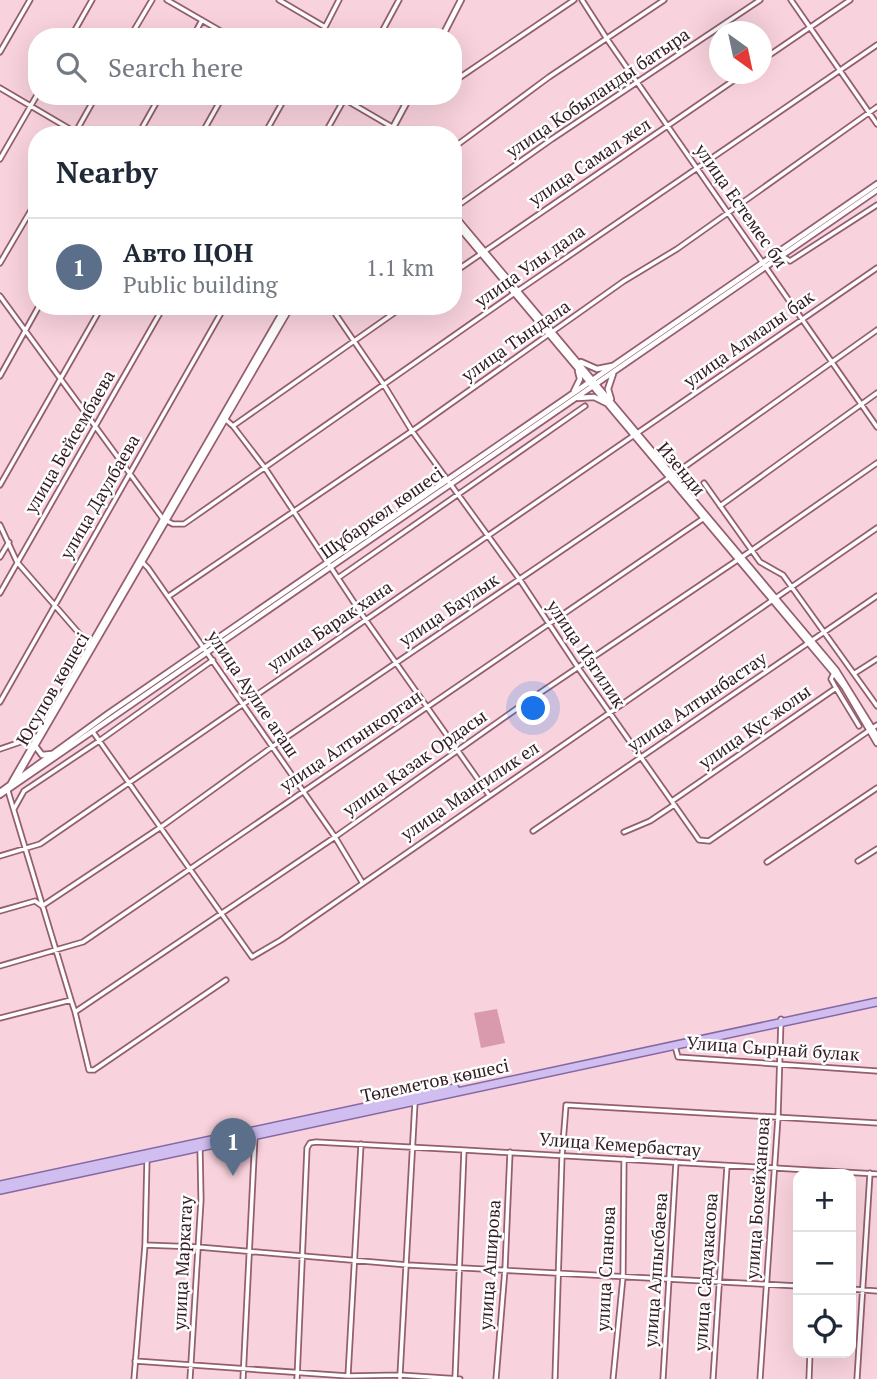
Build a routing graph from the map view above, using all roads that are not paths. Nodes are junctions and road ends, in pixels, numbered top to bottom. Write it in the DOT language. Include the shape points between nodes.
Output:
graph roads {
  1 [pos="30,0"];
  2 [pos="92,0"];
  3 [pos="152,0"];
  4 [pos="167,0"];
  5 [pos="279,0"];
  6 [pos="339,0"];
  7 [pos="399,0"];
  8 [pos="461,0"];
  9 [pos="575,0"];
  10 [pos="582,0"];
  11 [pos="664,0"];
  12 [pos="760,0"];
  13 [pos="791,0"];
  14 [pos="850,0"];
  15 [pos="202,20"];
  16 [pos="810,26"];
  17 [pos="325,27"];
  18 [pos="76,28"];
  19 [pos="136,28"];
  20 [pos="198,28"];
  21 [pos="216,28"];
  22 [pos="384,28"];
  23 [pos="447,28"];
  24 [pos="607,39"];
  25 [pos="877,45"];
  26 [pos="0,52"];
  27 [pos="772,52"];
  28 [pos="840,70"];
  29 [pos="462,76"];
  30 [pos="637,82"];
  31 [pos="728,84"];
  32 [pos="0,88"];
  33 [pos="28,105"];
  34 [pos="91,105"];
  35 [pos="155,105"];
  36 [pos="218,105"];
  37 [pos="281,105"];
  38 [pos="341,105"];
  39 [pos="354,105"];
  40 [pos="405,105"];
  41 [pos="30,106"];
  42 [pos="877,107"];
  43 [pos="869,112"];
  44 [pos="877,124"];
  45 [pos="63,126"];
  46 [pos="80,126"];
  47 [pos="143,126"];
  48 [pos="206,126"];
  49 [pos="269,126"];
  50 [pos="329,126"];
  51 [pos="381,126"];
  52 [pos="393,126"];
  53 [pos="667,126"];
  54 [pos="462,142"];
  55 [pos="0,159"];
  56 [pos="697,168"];
  57 [pos="877,184"];
  58 [pos="877,190"];
  59 [pos="877,205"];
  60 [pos="462,206"];
  61 [pos="727,211"];
  62 [pos="28,215"];
  63 [pos="462,224"];
  64 [pos="462,229"];
  65 [pos="484,252"];
  66 [pos="782,255"];
  67 [pos="0,263"];
  68 [pos="765,264"];
  69 [pos="462,267"];
  70 [pos="877,268"];
  71 [pos="517,291"];
  72 [pos="0,296"];
  73 [pos="34,315"];
  74 [pos="97,315"];
  75 [pos="159,315"];
  76 [pos="220,315"];
  77 [pos="284,315"];
  78 [pos="336,315"];
  79 [pos="391,315"];
  80 [pos="803,320"];
  81 [pos="877,330"];
  82 [pos="25,331"];
  83 [pos="552,332"];
  84 [pos="354,341"];
  85 [pos="574,359"];
  86 [pos="831,361"];
  87 [pos="617,366"];
  88 [pos="0,376"];
  89 [pos="60,380"];
  90 [pos="593,382"];
  91 [pos="384,385"];
  92 [pos="877,393"];
  93 [pos="570,399"];
  94 [pos="611,404"];
  95 [pos="861,404"];
  96 [pos="585,406"];
  97 [pos="224,418"];
  98 [pos="95,426"];
  99 [pos="233,426"];
  100 [pos="877,427"];
  101 [pos="412,431"];
  102 [pos="636,435"];
  103 [pos="877,463"];
  104 [pos="265,468"];
  105 [pos="130,472"];
  106 [pos="672,477"];
  107 [pos="449,481"];
  108 [pos="704,483"];
  109 [pos="0,485"];
  110 [pos="458,493"];
  111 [pos="720,506"];
  112 [pos="293,510"];
  113 [pos="705,517"];
  114 [pos="165,520"];
  115 [pos="0,525"];
  116 [pos="877,528"];
  117 [pos="488,536"];
  118 [pos="9,542"];
  119 [pos="752,550"];
  120 [pos="0,556"];
  121 [pos="740,558"];
  122 [pos="141,561"];
  123 [pos="17,562"];
  124 [pos="329,564"];
  125 [pos="338,578"];
  126 [pos="520,580"];
  127 [pos="792,588"];
  128 [pos="0,593"];
  129 [pos="169,596"];
  130 [pos="877,596"];
  131 [pos="775,600"];
  132 [pos="53,606"];
  133 [pos="365,619"];
  134 [pos="548,623"];
  135 [pos="825,631"];
  136 [pos="810,641"];
  137 [pos="90,647"];
  138 [pos="206,649"];
  139 [pos="877,659"];
  140 [pos="214,660"];
  141 [pos="397,662"];
  142 [pos="579,669"];
  143 [pos="835,671"];
  144 [pos="855,674"];
  145 [pos="836,688"];
  146 [pos="0,702"];
  147 [pos="243,703"];
  148 [pos="428,706"];
  149 [pos="877,706"];
  150 [pos="610,713"];
  151 [pos="859,726"];
  152 [pos="873,728"];
  153 [pos="91,729"];
  154 [pos="38,736"];
  155 [pos="877,736"];
  156 [pos="99,741"];
  157 [pos="877,743"];
  158 [pos="36,746"];
  159 [pos="272,747"];
  160 [pos="0,749"];
  161 [pos="457,751"];
  162 [pos="55,753"];
  163 [pos="640,757"];
  164 [pos="129,782"];
  165 [pos="9,788"];
  166 [pos="877,788"];
  167 [pos="302,792"];
  168 [pos="0,793"];
  169 [pos="489,795"];
  170 [pos="673,803"];
  171 [pos="14,809"];
  172 [pos="161,827"];
  173 [pos="533,831"];
  174 [pos="624,832"];
  175 [pos="335,837"];
  176 [pos="27,849"];
  177 [pos="877,849"];
  178 [pos="0,856"];
  179 [pos="858,861"];
  180 [pos="767,862"];
  181 [pos="189,869"];
  182 [pos="362,882"];
  183 [pos="43,906"];
  184 [pos="0,911"];
  185 [pos="219,914"];
  186 [pos="55,951"];
  187 [pos="0,966"];
  188 [pos="226,980"];
  189 [pos="71,1000"];
  190 [pos="877,1000"];
  191 [pos="75,1012"];
  192 [pos="0,1018"];
  193 [pos="781,1021"];
  194 [pos="675,1045"];
  195 [pos="781,1064"];
  196 [pos="877,1071"];
  197 [pos="415,1099"];
  198 [pos="778,1116"];
  199 [pos="877,1123"];
  200 [pos="267,1127"];
  201 [pos="255,1136"];
  202 [pos="361,1143"];
  203 [pos="414,1146"];
  204 [pos="200,1147"];
  205 [pos="464,1150"];
  206 [pos="510,1152"];
  207 [pos="562,1156"];
  208 [pos="147,1158"];
  209 [pos="624,1159"];
  210 [pos="676,1162"];
  211 [pos="727,1166"];
  212 [pos="774,1169"];
  213 [pos="793,1171"];
  214 [pos="856,1173"];
  215 [pos="870,1173"];
  216 [pos="877,1174"];
  217 [pos="0,1185"];
  218 [pos="0,1190"];
  219 [pos="145,1245"];
  220 [pos="198,1247"];
  221 [pos="249,1253"];
  222 [pos="301,1258"];
  223 [pos="354,1261"];
  224 [pos="408,1265"];
  225 [pos="461,1267"];
  226 [pos="505,1269"];
  227 [pos="558,1273"];
  228 [pos="623,1277"];
  229 [pos="670,1280"];
  230 [pos="720,1282"];
  231 [pos="766,1284"];
  232 [pos="793,1286"];
  233 [pos="856,1289"];
  234 [pos="863,1290"];
  235 [pos="877,1291"];
  236 [pos="810,1358"];
  237 [pos="135,1361"];
  238 [pos="191,1365"];
  239 [pos="243,1368"];
  240 [pos="298,1373"];
  241 [pos="348,1377"];
  242 [pos="400,1377"];
  243 [pos="134,1379"];
  244 [pos="190,1379"];
  245 [pos="243,1379"];
  246 [pos="297,1379"];
  247 [pos="457,1379"];
  248 [pos="496,1379"];
  249 [pos="555,1379"];
  250 [pos="613,1379"];
  251 [pos="663,1379"];
  252 [pos="713,1379"];
  253 [pos="760,1379"];
  254 [pos="808,1379"];
  255 [pos="857,1379"];
  1 -- 26 [label="street"];
  2 -- 18 [label="street"];
  3 -- 19 [label="street"];
  4 -- 15 [label="street"];
  5 -- 17 [label="street"];
  6 -- 17 [label="street"];
  7 -- 22 [label="street"];
  8 -- 23 [label="street"];
  9 -- 29 [label="street"];
  10 -- 24 [label="street, улица Естемес би"];
  11 -- 24 [label="street"];
  12 -- 30 [label="street, улица Кобыланды батыра"];
  13 -- 16 [label="street"];
  14 -- 16 [label="street"];
  15 -- 20 [label="street"];
  15 -- 21 [label="street"];
  16 -- 27 [label="street"];
  16 -- 28 [label="street"];
  24 -- 30 [label="street, улица Естемес би"];
  24 -- 54 [label="street"];
  25 -- 28 [label="street, улица Улы дала"];
  28 -- 43 [label="street"];
  28 -- 56 [label="street, улица Улы дала"];
  30 -- 53 [label="street, улица Естемес би"];
  30 -- 60 [label="street, улица Кобыланды батыра"];
  31 -- 53 [label="street, улица Самал жел"];
  32 -- 33 [label="street"];
  34 -- 46 [label="street"];
  35 -- 47 [label="street"];
  36 -- 48 [label="street"];
  37 -- 49 [label="street"];
  38 -- 50 [label="street"];
  39 -- 51 [label="street"];
  40 -- 52 [label="street"];
  41 -- 45 [label="street"];
  41 -- 55 [label="street"];
  42 -- 43 [label="street, улица Тындала"];
  43 -- 44 [label="street"];
  43 -- 61 [label="street, улица Тындала"];
  53 -- 56 [label="street, улица Естемес би"];
  53 -- 65 [label="street, улица Самал жел"];
  56 -- 61 [label="street, улица Естемес би"];
  56 -- 71 [label="street, улица Улы дала"];
  57 -- 68 [label="street, Шұбаркөл көшесі"];
  58 -- 66 [label="street, Шұбаркөл көшесі"];
  59 -- 66 [label="street, Шұбаркөл көшесі" via="790,261"];
  61 -- 68 [label="street, улица Естемес би"];
  61 -- 83 [label="street, улица Тындала"];
  62 -- 67 [label="street"];
  63 -- 65 [label="street, Изенди"];
  64 -- 65 [label="street, Изенди"];
  65 -- 69 [label="street, улица Самал жел"];
  65 -- 71 [label="street, Изенди"];
  66 -- 68 [label="street, Шұбаркөл көшесі"];
  68 -- 80 [label="street, улица Естемес би"];
  68 -- 87 [label="street, Шұбаркөл көшесі"];
  70 -- 80 [label="street, улица Алмалы бак"];
  71 -- 83 [label="street, Изенди"];
  71 -- 91 [label="street, улица Улы дала"];
  72 -- 82 [label="street"];
  73 -- 82 [label="street"];
  74 -- 89 [label="street"];
  75 -- 98 [label="street, улица Бейсембаева"];
  76 -- 105 [label="street, улица Даулбаева"];
  77 -- 97 [label="street, Юсупов көшесі"];
  78 -- 84 [label="street, улица Изгилик"];
  79 -- 84 [label="street"];
  80 -- 86 [label="street, улица Естемес би"];
  80 -- 102 [label="street, улица Алмалы бак"];
  81 -- 86 [label="street, улица Баулык"];
  82 -- 88 [label="street"];
  82 -- 89 [label="street"];
  83 -- 85 [label="street, Изенди"];
  83 -- 101 [label="street, улица Тындала"];
  84 -- 91 [label="street, улица Изгилик"];
  84 -- 99 [label="street"];
  85 -- 87 [label="street" via="590,368"];
  85 -- 90 [label="street, Изенди"];
  85 -- 93 [label="street" via="580,379"];
  86 -- 95 [label="street, улица Естемес би"];
  86 -- 106 [label="street, улица Баулык"];
  87 -- 90 [label="street, Шұбаркөл көшесі"];
  87 -- 94 [label="street" via="608,389"];
  89 -- 98 [label="street"];
  89 -- 109 [label="street"];
  90 -- 93 [label="street, Шұбаркөл көшесі"];
  90 -- 94 [label="street, Изенди"];
  91 -- 101 [label="street, улица Изгилик"];
  91 -- 104 [label="street, улица Улы дала"];
  92 -- 95 [label="street"];
  93 -- 94 [label="street" via="586,396"];
  93 -- 107 [label="street, Шұбаркөл көшесі"];
  94 -- 102 [label="street, Изенди"];
  95 -- 100 [label="street, улица Естемес би"];
  95 -- 111 [label="street"];
  96 -- 110 [label="street"];
  97 -- 99 [label="street"];
  97 -- 114 [label="street, Юсупов көшесі"];
  98 -- 105 [label="street"];
  98 -- 123 [label="street, улица Бейсембаева"];
  99 -- 104 [label="street"];
  101 -- 107 [label="street, улица Изгилик"];
  101 -- 112 [label="street, улица Тындала"];
  102 -- 106 [label="street, Изенди"];
  102 -- 117 [label="street, улица Барак хана"];
  103 -- 119 [label="street, улица Казак Ордасы"];
  104 -- 112 [label="street"];
  104 -- 114 [label="street, улица Улы дала" via="184,524"];
  105 -- 114 [label="street"];
  105 -- 132 [label="street, улица Даулбаева"];
  106 -- 113 [label="street, Изенди"];
  106 -- 126 [label="street, улица Баулык"];
  107 -- 110 [label="street, улица Изгилик"];
  107 -- 124 [label="street, Шұбаркөл көшесі"];
  108 -- 111 [label="street"];
  110 -- 117 [label="street, улица Изгилик"];
  110 -- 125 [label="street"];
  111 -- 119 [label="street"];
  112 -- 124 [label="street"];
  112 -- 129 [label="street, улица Тындала"];
  113 -- 121 [label="street, Изенди"];
  113 -- 134 [label="street, улица Алтынкорган"];
  114 -- 122 [label="street, Юсупов көшесі"];
  115 -- 118 [label="street"];
  116 -- 127 [label="street, улица Мангилик ел"];
  117 -- 126 [label="street, улица Изгилик"];
  117 -- 133 [label="street, улица Барак хана"];
  118 -- 120 [label="street"];
  118 -- 123 [label="street"];
  119 -- 121 [label="street, улица Казак Ордасы"];
  119 -- 127 [label="street"];
  121 -- 131 [label="street, Изенди"];
  121 -- 142 [label="street, улица Казак Ордасы"];
  122 -- 129 [label="street, улица Аулие агаш"];
  122 -- 137 [label="street, Юсупов көшесі"];
  123 -- 128 [label="street, улица Бейсембаева"];
  123 -- 132 [label="street"];
  124 -- 125 [label="street"];
  124 -- 138 [label="street, Шұбаркөл көшесі"];
  125 -- 133 [label="street"];
  126 -- 134 [label="street, улица Изгилик"];
  126 -- 141 [label="street, улица Баулык"];
  127 -- 131 [label="street, улица Мангилик ел"];
  127 -- 135 [label="street"];
  129 -- 138 [label="street, улица Аулие агаш"];
  130 -- 135 [label="street, улица Алтынбастау"];
  131 -- 136 [label="street, Изенди"];
  131 -- 150 [label="street, улица Мангилик ел"];
  132 -- 137 [label="street"];
  132 -- 146 [label="street, улица Даулбаева"];
  133 -- 141 [label="street"];
  133 -- 147 [label="street, улица Барак хана"];
  134 -- 142 [label="street, улица Изгилик"];
  134 -- 148 [label="street, улица Алтынкорган"];
  135 -- 136 [label="street, улица Алтынбастау"];
  135 -- 144 [label="street"];
  136 -- 143 [label="street, Изенди"];
  136 -- 163 [label="street, улица Алтынбастау"];
  137 -- 154 [label="street, Юсупов көшесі"];
  137 -- 158 [label="street, Юсупов көшесі"];
  138 -- 140 [label="street, улица Аулие агаш"];
  138 -- 153 [label="street, Шұбаркөл көшесі"];
  139 -- 144 [label="street"];
  140 -- 147 [label="street, улица Аулие агаш"];
  140 -- 156 [label="street"];
  141 -- 148 [label="street"];
  141 -- 159 [label="street, улица Баулык"];
  142 -- 150 [label="street, улица Изгилик"];
  142 -- 161 [label="street, улица Казак Ордасы"];
  143 -- 145 [label="street, улица Кус жолы" via="831,679"];
  143 -- 152 [label="street, Изенди"];
  144 -- 149 [label="street"];
  145 -- 151 [label="street"];
  145 -- 170 [label="street, улица Кус жолы"];
  147 -- 159 [label="street, улица Аулие агаш"];
  147 -- 164 [label="street, улица Барак хана"];
  148 -- 161 [label="street"];
  148 -- 167 [label="street, улица Алтынкорган"];
  150 -- 163 [label="street, улица Изгилик"];
  150 -- 169 [label="street, улица Мангилик ел"];
  152 -- 155 [label="street, Изенди"];
  152 -- 157 [label="street, Изенди"];
  152 -- 170 [label="street, улица Изгилик" via="709,841 699,840"];
  153 -- 156 [label="street"];
  153 -- 162 [label="street, Шұбаркөл көшесі"];
  153 -- 165 [label="street, Шұбаркөл көшесі"];
  154 -- 160 [label="street"];
  154 -- 165 [label="street, Юсупов көшесі"];
  156 -- 164 [label="street"];
  156 -- 171 [label="street" via="24,791"];
  158 -- 162 [label="street" via="42,755"];
  158 -- 165 [label="street, Юсупов көшесі"];
  159 -- 167 [label="street, улица Аулие агаш"];
  159 -- 172 [label="street, улица Баулык"];
  161 -- 169 [label="street"];
  161 -- 175 [label="street, улица Казак Ордасы"];
  162 -- 165 [label="street, Шұбаркөл көшесі"];
  163 -- 170 [label="street, улица Изгилик"];
  163 -- 173 [label="street, улица Алтынбастау"];
  164 -- 172 [label="street"];
  164 -- 176 [label="street, улица Барак хана"];
  165 -- 168 [label="street, Шұбаркөл көшесі"];
  165 -- 171 [label="street"];
  166 -- 180 [label="street"];
  167 -- 175 [label="street, улица Аулие агаш"];
  167 -- 181 [label="street, улица Алтынкорган"];
  169 -- 182 [label="street, улица Мангилик ел"];
  170 -- 174 [label="street, улица Кус жолы" via="650,821"];
  171 -- 176 [label="street"];
  172 -- 181 [label="street"];
  172 -- 183 [label="street, улица Баулык"];
  175 -- 182 [label="street, улица Аулие агаш"];
  175 -- 185 [label="street, улица Казак Ордасы"];
  176 -- 178 [label="street, улица Барак хана"];
  176 -- 183 [label="street"];
  177 -- 179 [label="street"];
  181 -- 185 [label="street"];
  181 -- 186 [label="street, улица Алтынкорган" via="83,942"];
  182 -- 185 [label="street, улица Мангилик ел" via="251,957"];
  183 -- 184 [label="street" via="35,901"];
  183 -- 186 [label="street"];
  185 -- 191 [label="street, улица Казак Ордасы"];
  186 -- 187 [label="street, улица Алтынкорган"];
  186 -- 189 [label="street"];
  188 -- 191 [label="street" via="94,1070 89,1070"];
  189 -- 191 [label="street"];
  189 -- 192 [label="street"];
  190 -- 193 [label="main road, Төлеметов көшесі"];
  193 -- 194 [label="main road, Төлеметов көшесі"];
  193 -- 195 [label="street, улица Бокейханова"];
  193 -- 197 [label="main road, Төлеметов көшесі"];
  194 -- 195 [label="street, Улица Сырнай булак" via="678,1057"];
  194 -- 197 [label="main road, Төлеметов көшесі"];
  195 -- 196 [label="street, Улица Сырнай булак"];
  195 -- 198 [label="street, улица Бокейханова"];
  197 -- 200 [label="main road, Төлеметов көшесі"];
  197 -- 201 [label="main road, Төлеметов көшесі"];
  197 -- 203 [label="street"];
  198 -- 199 [label="street"];
  198 -- 207 [label="street" via="570,1104 565,1108"];
  198 -- 212 [label="street, улица Бокейханова"];
  200 -- 201 [label="main road"];
  200 -- 217 [label="main road, Төлеметов көшесі"];
  201 -- 204 [label="main road, Төлеметов көшесі"];
  201 -- 221 [label="street"];
  202 -- 203 [label="street, Улица Кемербастау"];
  202 -- 222 [label="street, Улица Кемербастау" via="316,1142 307,1148"];
  202 -- 223 [label="street"];
  203 -- 205 [label="street, Улица Кемербастау"];
  203 -- 224 [label="street"];
  204 -- 208 [label="main road, Төлеметов көшесі"];
  204 -- 220 [label="street, улица Маркатау"];
  205 -- 206 [label="street, Улица Кемербастау"];
  205 -- 225 [label="street"];
  206 -- 207 [label="street, Улица Кемербастау"];
  206 -- 226 [label="street, улица Аширова"];
  207 -- 209 [label="street, Улица Кемербастау"];
  207 -- 227 [label="street"];
  208 -- 218 [label="main road, Төлеметов көшесі"];
  208 -- 219 [label="street"];
  209 -- 210 [label="street, Улица Кемербастау"];
  209 -- 228 [label="street, улица Спанова"];
  210 -- 211 [label="street, Улица Кемербастау"];
  210 -- 229 [label="street, улица Алпысбаева"];
  211 -- 212 [label="street, Улица Кемербастау"];
  211 -- 230 [label="street, улица Садуакасова"];
  212 -- 213 [label="street, Улица Кемербастау"];
  212 -- 231 [label="street, улица Бокейханова"];
  214 -- 215 [label="street, Улица Кемербастау"];
  215 -- 216 [label="street, Улица Кемербастау"];
  215 -- 234 [label="street"];
  219 -- 220 [label="street"];
  219 -- 237 [label="street"];
  220 -- 221 [label="street"];
  220 -- 238 [label="street, улица Маркатау"];
  221 -- 222 [label="street"];
  221 -- 239 [label="street"];
  222 -- 223 [label="street"];
  222 -- 240 [label="street"];
  223 -- 224 [label="street"];
  223 -- 241 [label="street"];
  224 -- 225 [label="street"];
  224 -- 242 [label="street"];
  225 -- 226 [label="street"];
  225 -- 247 [label="street"];
  226 -- 227 [label="street"];
  226 -- 248 [label="street, улица Аширова"];
  227 -- 228 [label="street"];
  227 -- 249 [label="street"];
  228 -- 229 [label="street"];
  228 -- 250 [label="street, улица Спанова"];
  229 -- 230 [label="street"];
  229 -- 251 [label="street, улица Алпысбаева"];
  230 -- 231 [label="street"];
  230 -- 252 [label="street, улица Садуакасова"];
  231 -- 232 [label="street"];
  231 -- 253 [label="street, улица Бокейханова"];
  233 -- 234 [label="street"];
  234 -- 235 [label="street"];
  234 -- 255 [label="street"];
  236 -- 254 [label="street"];
  237 -- 238 [label="street"];
  237 -- 243 [label="street"];
  238 -- 239 [label="street"];
  238 -- 244 [label="street, улица Маркатау"];
  239 -- 240 [label="street"];
  239 -- 245 [label="street"];
  240 -- 241 [label="street"];
  240 -- 246 [label="street"];
  241 -- 242 [label="street"];
  242 -- 247 [label="street"];
}
